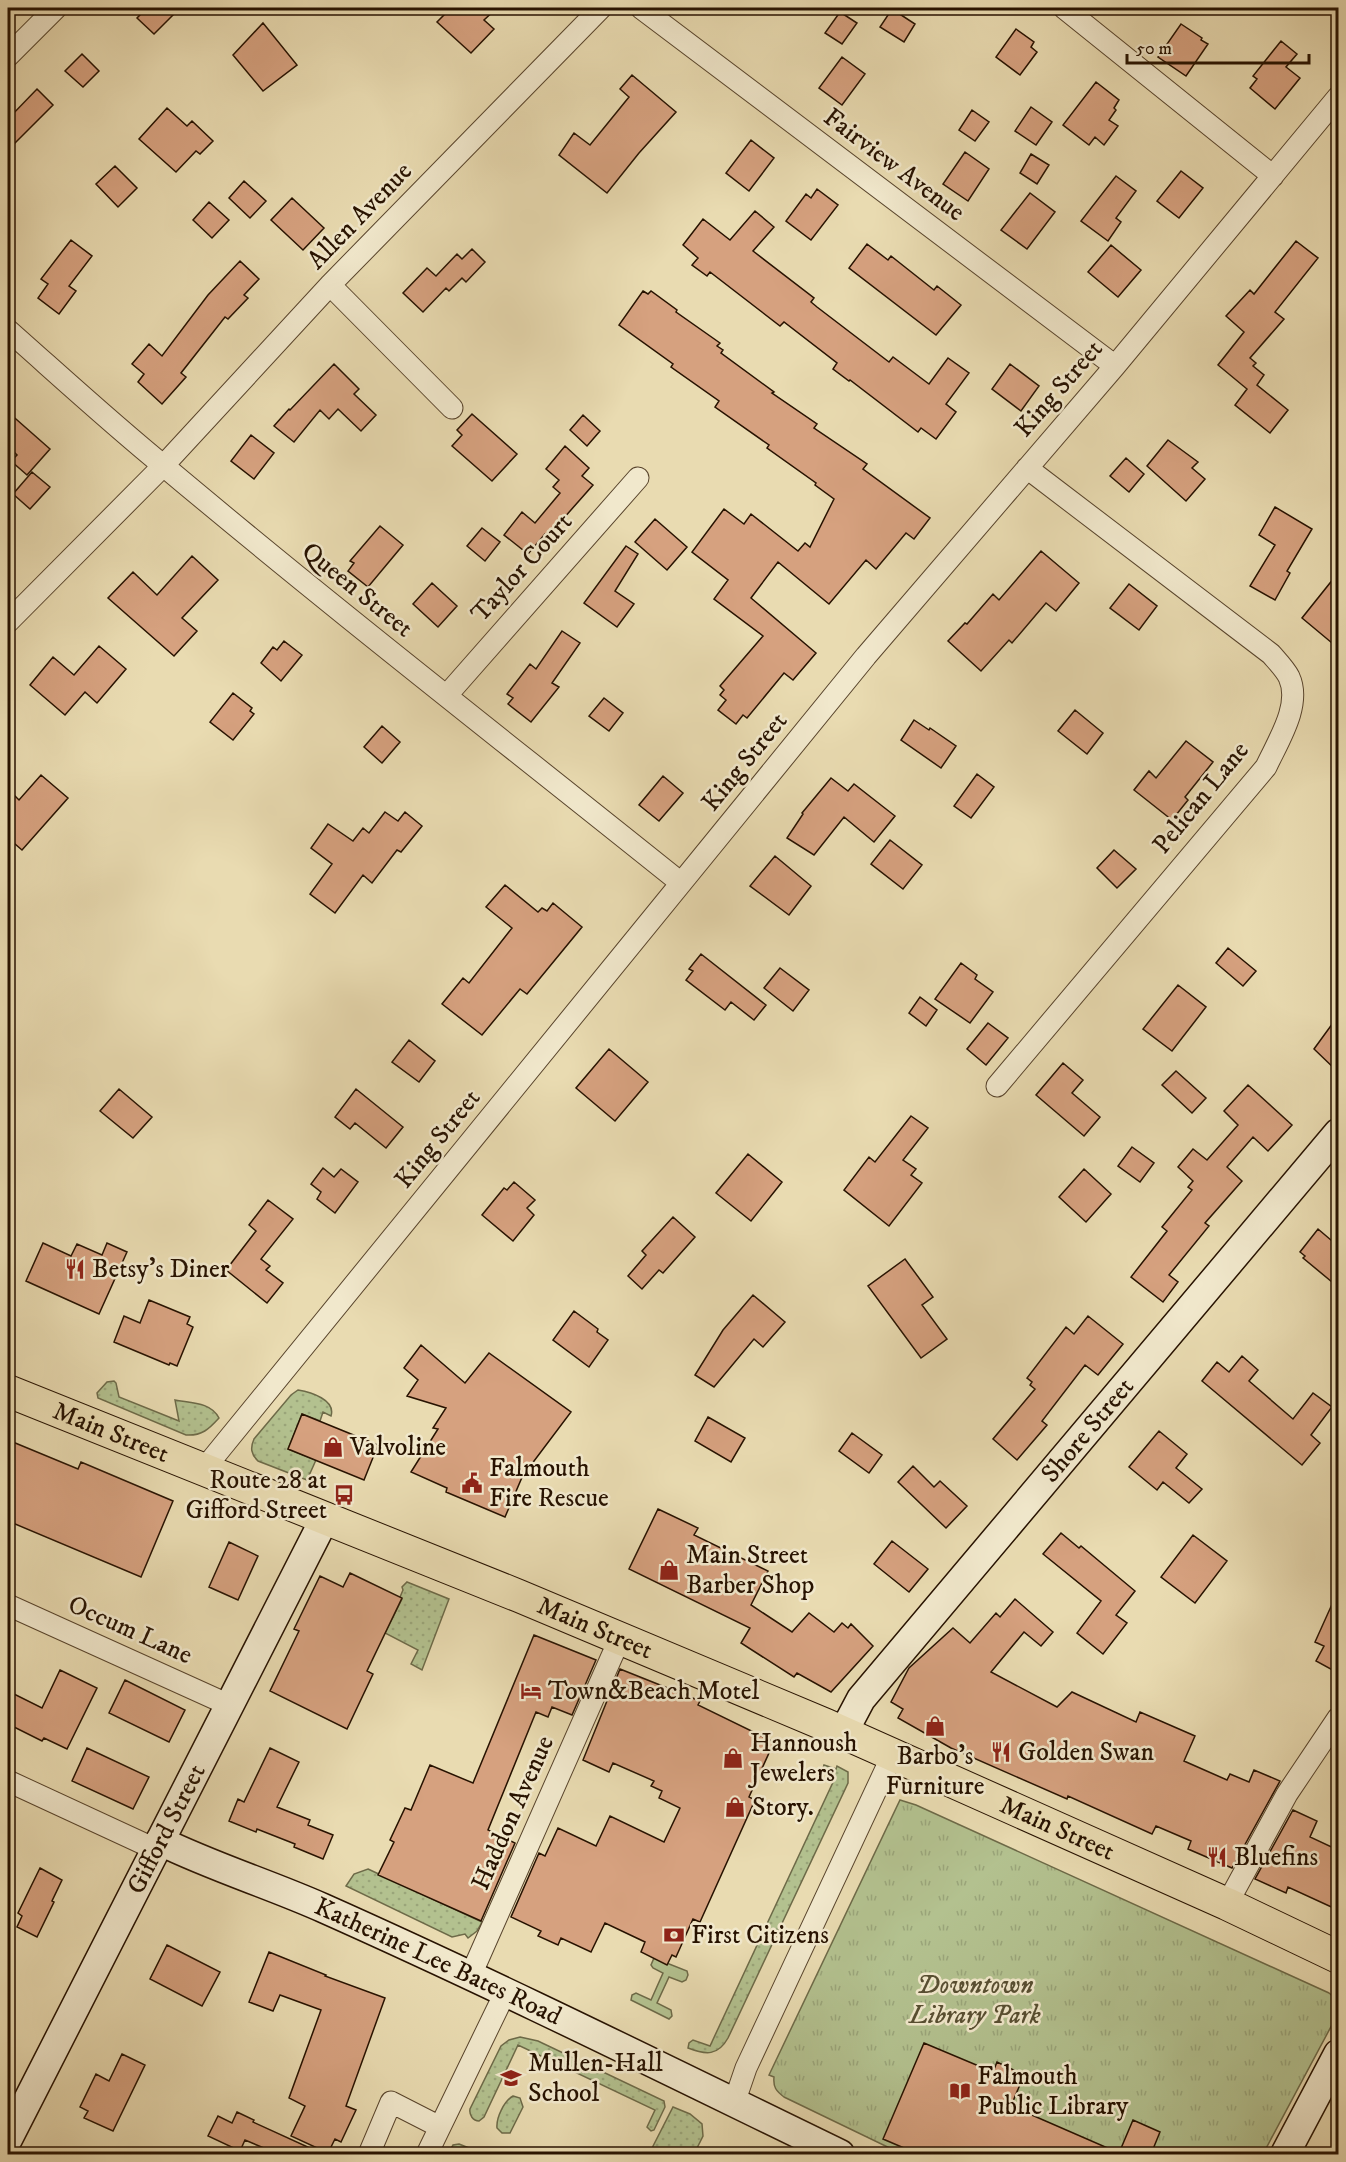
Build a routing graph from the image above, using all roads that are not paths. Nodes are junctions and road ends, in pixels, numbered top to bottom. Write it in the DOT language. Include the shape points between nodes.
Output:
graph roads {
  1 [pos="56,8"];
  2 [pos="601,8"];
  3 [pos="641,8"];
  4 [pos="1064,8"];
  5 [pos="8,56"];
  6 [pos="1338,98"];
  7 [pos="1273,176"];
  8 [pos="330,285"];
  9 [pos="8,330"];
  10 [pos="1115,366"];
  11 [pos="452,408"];
  12 [pos="163,466"];
  13 [pos="1027,468"];
  14 [pos="638,478"];
  15 [pos="8,622"];
  16 [pos="447,694"];
  17 [pos="681,883"];
  18 [pos="997,1086"];
  19 [pos="1338,1133"];
  20 [pos="8,1391"];
  21 [pos="204,1469"];
  22 [pos="324,1518"];
  23 [pos="8,1605"];
  24 [pos="620,1638"];
  25 [pos="229,1705"];
  26 [pos="1338,1718"];
  27 [pos="843,1733"];
  28 [pos="892,1756"];
  29 [pos="8,1781"];
  30 [pos="157,1845"];
  31 [pos="1227,1904"];
  32 [pos="1338,1957"];
  33 [pos="470,1977"];
  34 [pos="504,1993"];
  35 [pos="1338,2054"];
  36 [pos="734,2103"];
  37 [pos="441,2127"];
  38 [pos="8,2139"];
  39 [pos="369,2154"];
  40 [pos="427,2154"];
  41 [pos="840,2154"];
  42 [pos="1285,2154"];
  1 -- 5 [label="street"];
  2 -- 8 [label="street, Allen Avenue"];
  3 -- 10 [label="street, Fairview Avenue"];
  4 -- 7 [label="street"];
  6 -- 7 [label="street, King Street"];
  7 -- 10 [label="street, King Street"];
  8 -- 11 [label="street"];
  8 -- 12 [label="street, Allen Avenue"];
  9 -- 12 [label="street, Queen Street"];
  10 -- 13 [label="street, King Street"];
  12 -- 15 [label="street, Allen Avenue"];
  12 -- 16 [label="street, Queen Street"];
  13 -- 17 [label="street, King Street" via="866,656"];
  13 -- 18 [label="street, Pelican Lane" via="1271,654 1289,676 1293,696 1266,766"];
  14 -- 16 [label="street, Taylor Court"];
  16 -- 17 [label="street, Queen Street"];
  17 -- 21 [label="street, King Street"];
  19 -- 27 [label="main road, Shore Street" via="861,1699"];
  20 -- 21 [label="main road, Main Street"];
  21 -- 22 [label="main road, Main Street"];
  22 -- 24 [label="main road, Main Street"];
  22 -- 25 [label="main road, Gifford Street"];
  23 -- 25 [label="street, Occum Lane"];
  24 -- 27 [label="main road, Main Street"];
  24 -- 33 [label="street, Haddon Avenue"];
  25 -- 30 [label="main road, Gifford Street"];
  26 -- 31 [label="street" via="1287,1794"];
  27 -- 28 [label="main road, Main Street"];
  28 -- 31 [label="main road, Main Street"];
  28 -- 36 [label="street" via="752,2054"];
  29 -- 30 [label="street"];
  30 -- 33 [label="main road, Katherine Lee Bates Road" via="322,1908"];
  30 -- 38 [label="main road, Gifford Street"];
  31 -- 32 [label="main road, Main Street"];
  33 -- 34 [label="main road, Katherine Lee Bates Road"];
  34 -- 36 [label="main road, Katherine Lee Bates Road"];
  34 -- 37 [label="street"];
  35 -- 42 [label="main road"];
  36 -- 41 [label="main road, Katherine Lee Bates Road"];
  37 -- 39 [label="street" via="392,2102"];
  37 -- 40 [label="street"];
}
